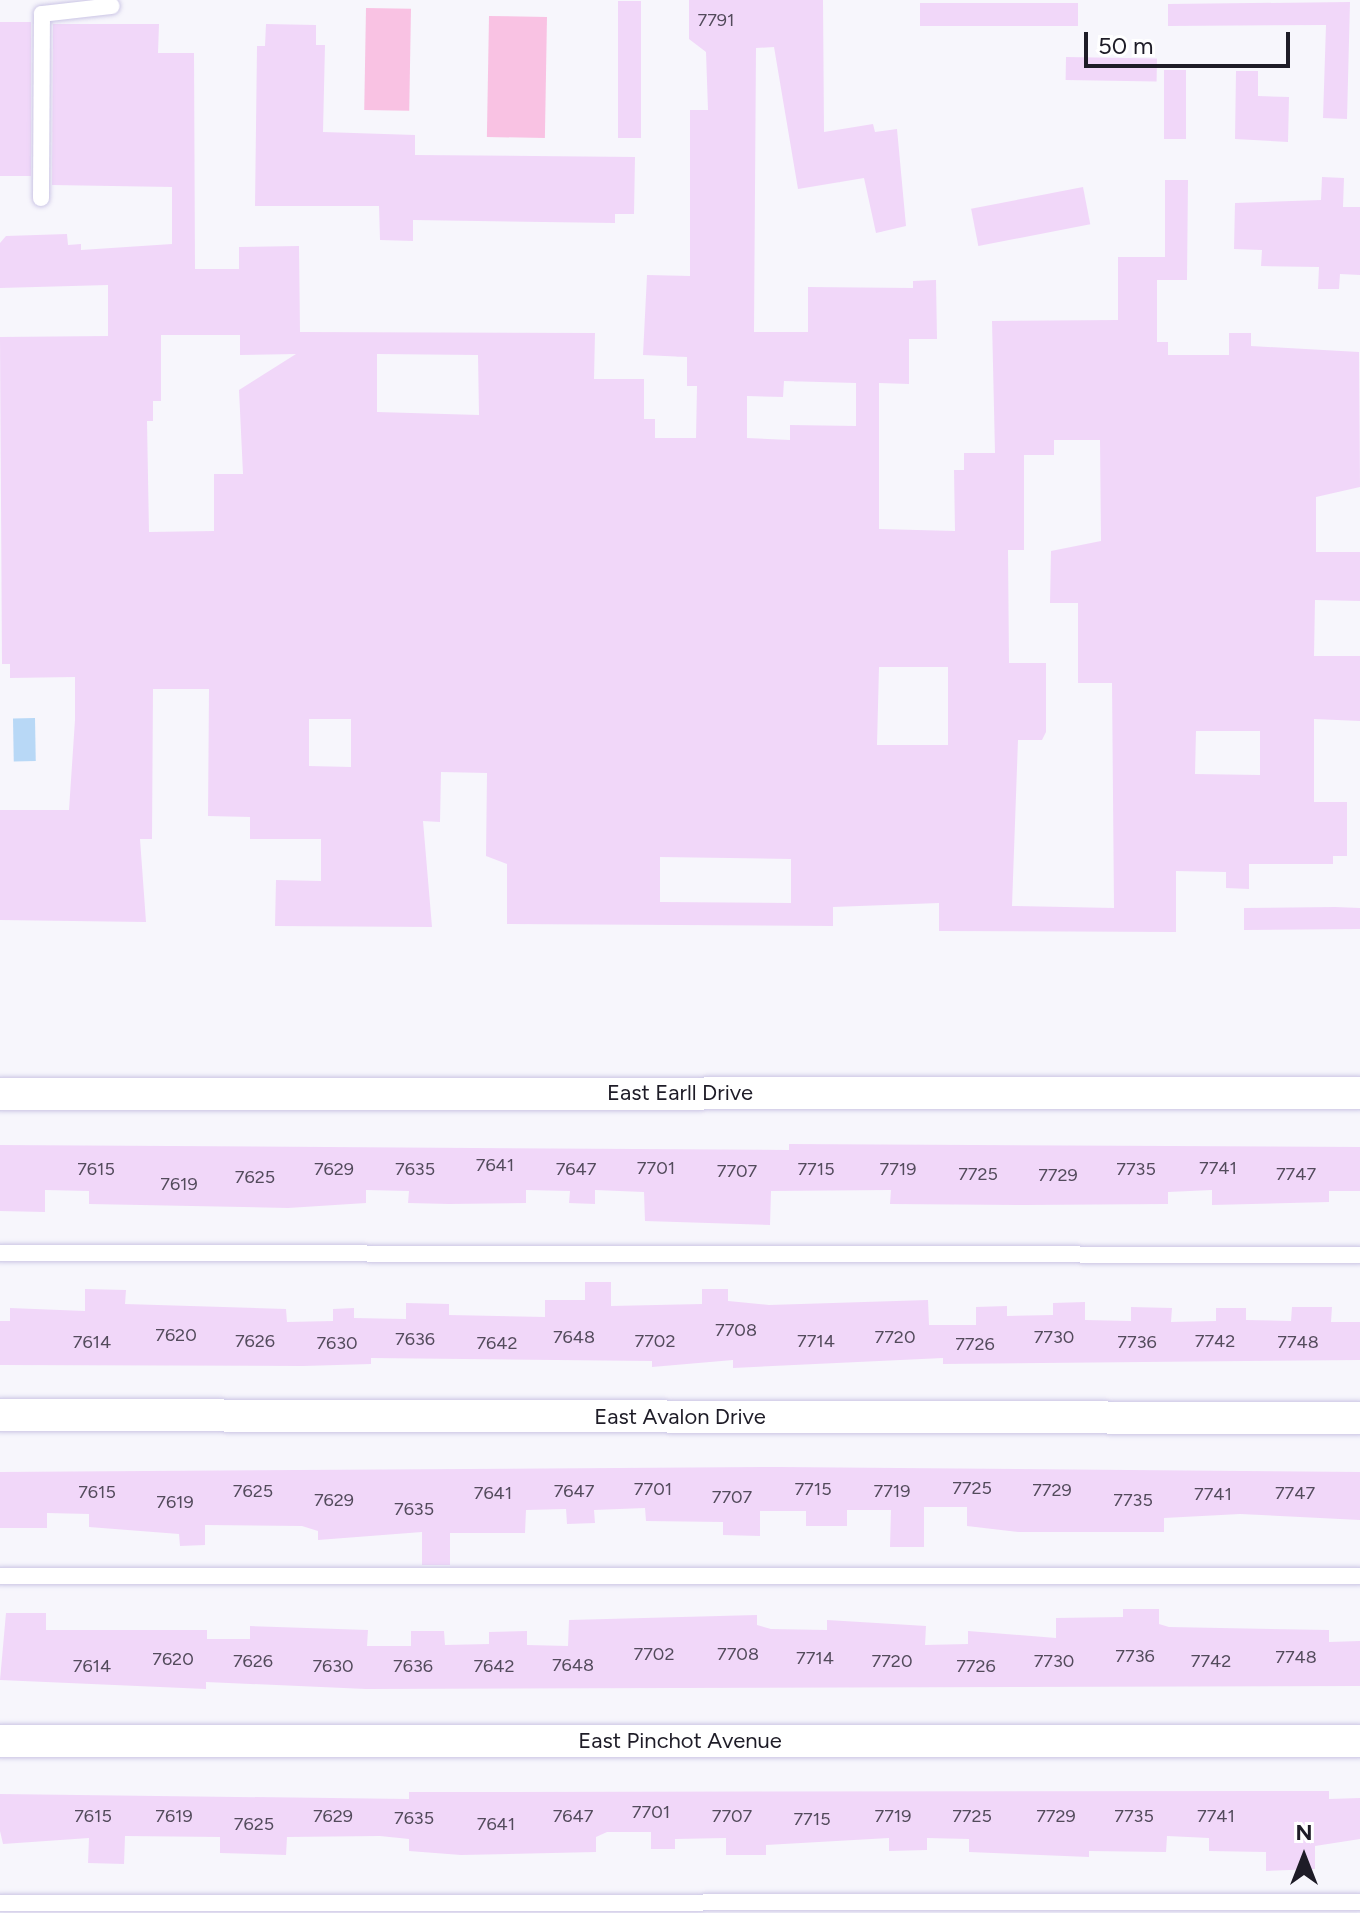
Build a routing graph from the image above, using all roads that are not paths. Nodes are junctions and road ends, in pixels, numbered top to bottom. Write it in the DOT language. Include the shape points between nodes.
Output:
graph roads {
  1 [pos="112,6"];
  2 [pos="41,198"];
  3 [pos="1360,1093"];
  4 [pos="0,1094"];
  5 [pos="0,1253"];
  6 [pos="1360,1255"];
  7 [pos="0,1415"];
  8 [pos="1360,1418"];
  9 [pos="0,1576"];
  10 [pos="1360,1576"];
  11 [pos="0,1741"];
  12 [pos="1360,1741"];
  13 [pos="1360,1902"];
  14 [pos="0,1903"];
  1 -- 2 [label="lane" via="42,14"];
  3 -- 4 [label="street, East Earll Drive"];
  5 -- 6 [label="lane"];
  7 -- 8 [label="street, East Avalon Drive"];
  9 -- 10 [label="lane"];
  11 -- 12 [label="street, East Pinchot Avenue"];
  13 -- 14 [label="lane"];
}
